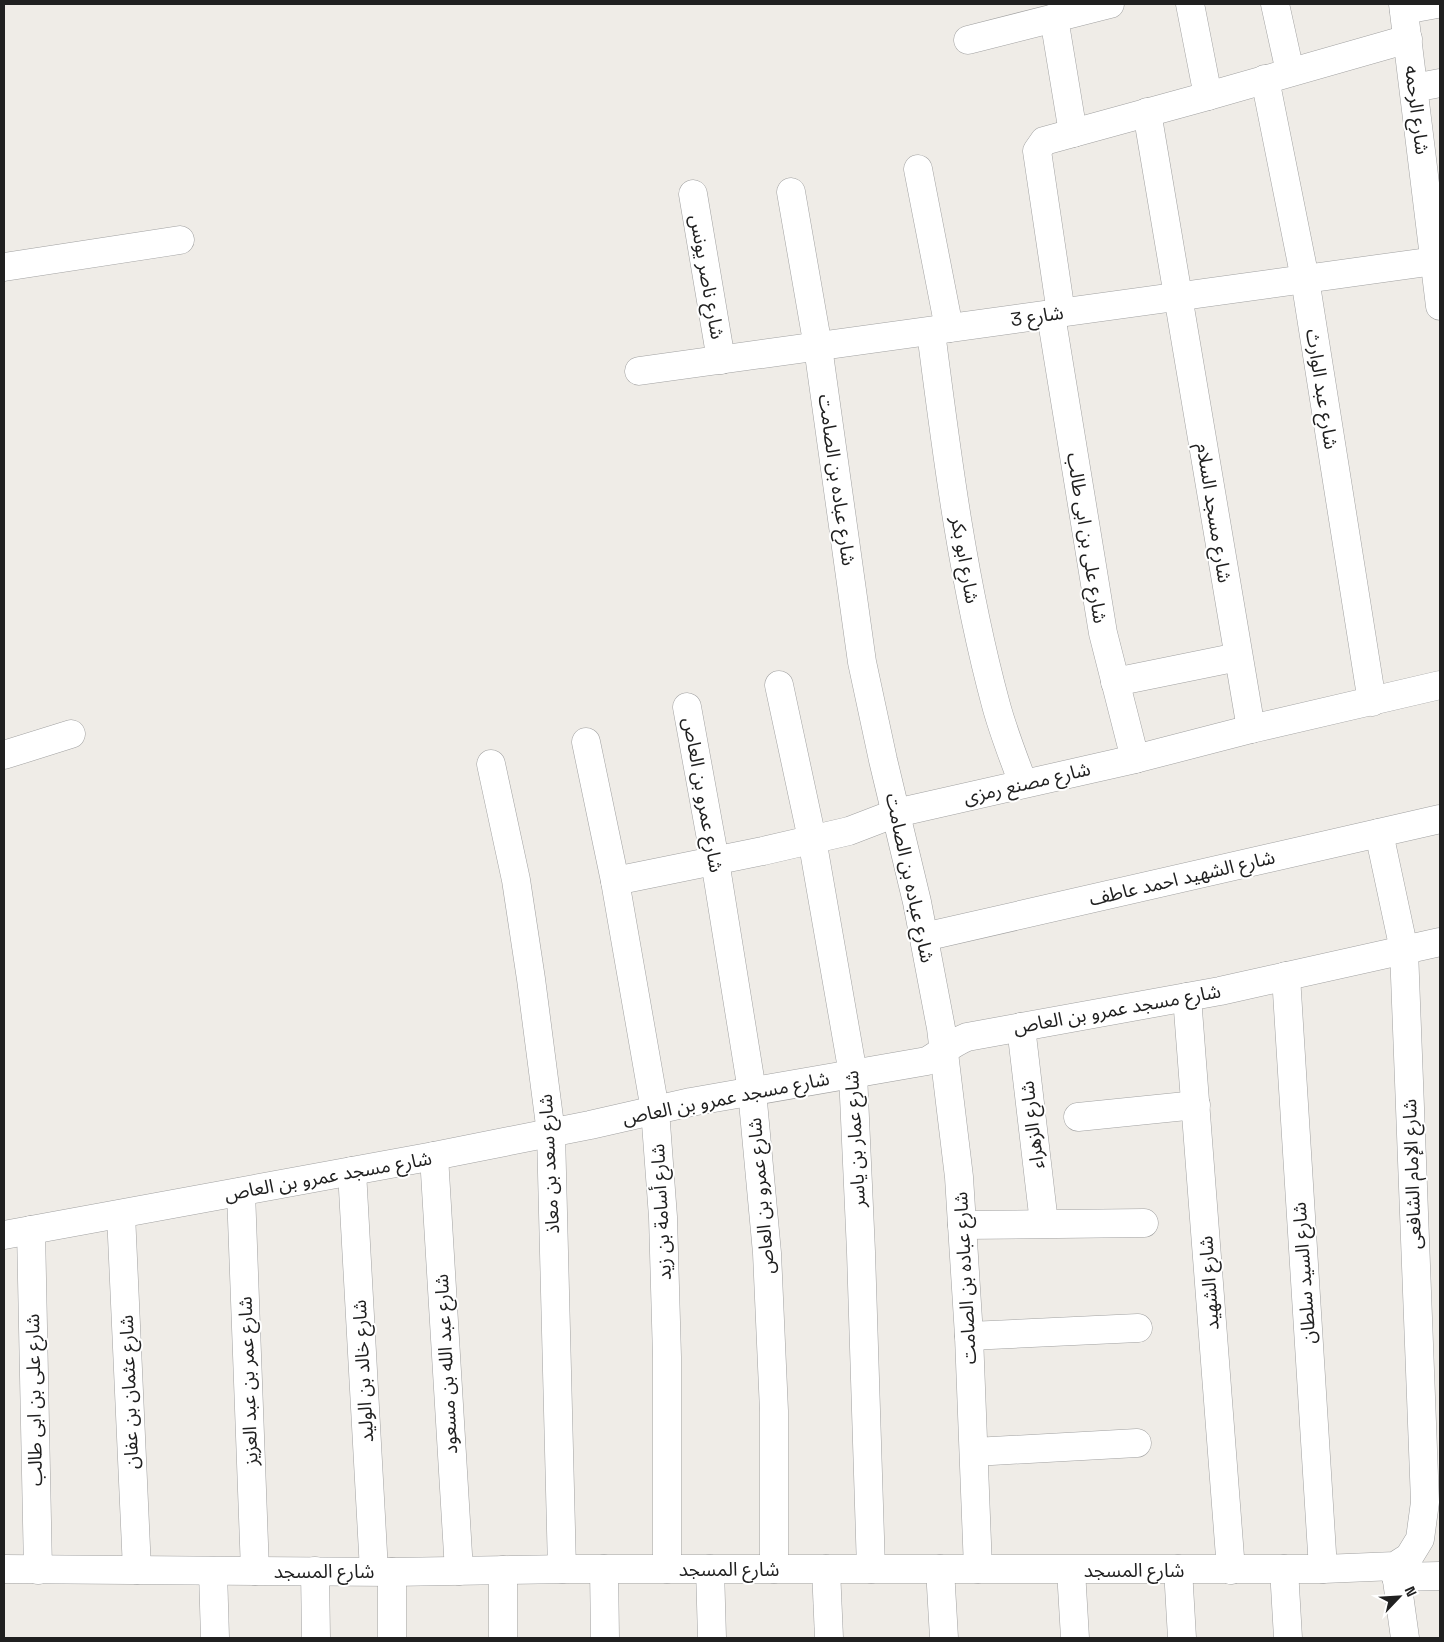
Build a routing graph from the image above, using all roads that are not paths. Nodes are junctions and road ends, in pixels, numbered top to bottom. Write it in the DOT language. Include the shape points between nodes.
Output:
graph roads {
  1 [pos="1110,4"];
  2 [pos="1190,4"];
  3 [pos="1275,4"];
  4 [pos="1437,4"];
  5 [pos="1404,7"];
  6 [pos="1054,18"];
  7 [pos="1408,39"];
  8 [pos="968,40"];
  9 [pos="1278,75"];
  10 [pos="1427,86"];
  11 [pos="1208,96"];
  12 [pos="1147,112"];
  13 [pos="1073,132"];
  14 [pos="918,168"];
  15 [pos="791,192"];
  16 [pos="693,194"];
  17 [pos="180,240"];
  18 [pos="1436,250"];
  19 [pos="4,267"];
  20 [pos="1305,279"];
  21 [pos="1178,297"];
  22 [pos="1440,306"];
  23 [pos="1056,314"];
  24 [pos="940,330"];
  25 [pos="818,347"];
  26 [pos="721,360"];
  27 [pos="639,371"];
  28 [pos="1238,657"];
  29 [pos="1115,682"];
  30 [pos="779,685"];
  31 [pos="1440,685"];
  32 [pos="1372,702"];
  33 [pos="688,707"];
  34 [pos="1250,729"];
  35 [pos="71,734"];
  36 [pos="586,742"];
  37 [pos="4,755"];
  38 [pos="1135,759"];
  39 [pos="491,764"];
  40 [pos="1023,783"];
  41 [pos="896,813"];
  42 [pos="1440,818"];
  43 [pos="1379,832"];
  44 [pos="812,839"];
  45 [pos="715,861"];
  46 [pos="615,881"];
  47 [pos="924,937"];
  48 [pos="1440,942"];
  49 [pos="1404,950"];
  50 [pos="1286,976"];
  51 [pos="1188,997"];
  52 [pos="1021,1027"];
  53 [pos="944,1052"];
  54 [pos="853,1074"];
  55 [pos="752,1091"];
  56 [pos="1196,1105"];
  57 [pos="655,1110"];
  58 [pos="1078,1118"];
  59 [pos="550,1133"];
  60 [pos="434,1156"];
  61 [pos="352,1171"];
  62 [pos="241,1192"];
  63 [pos="121,1214"];
  64 [pos="1044,1223"];
  65 [pos="1144,1223"];
  66 [pos="962,1225"];
  67 [pos="31,1230"];
  68 [pos="4,1235"];
  69 [pos="1138,1328"];
  70 [pos="970,1336"];
  71 [pos="1137,1443"];
  72 [pos="974,1452"];
  73 [pos="1432,1517"];
  74 [pos="4,1569"];
  75 [pos="562,1569"];
  76 [pos="604,1569"];
  77 [pos="667,1569"];
  78 [pos="710,1569"];
  79 [pos="774,1569"];
  80 [pos="826,1569"];
  81 [pos="871,1569"];
  82 [pos="940,1569"];
  83 [pos="978,1569"];
  84 [pos="1178,1569"];
  85 [pos="1284,1569"];
  86 [pos="1323,1569"];
  87 [pos="38,1570"];
  88 [pos="137,1570"];
  89 [pos="503,1570"];
  90 [pos="1071,1570"];
  91 [pos="1230,1570"];
  92 [pos="213,1571"];
  93 [pos="255,1571"];
  94 [pos="459,1571"];
  95 [pos="1396,1571"];
  96 [pos="315,1572"];
  97 [pos="383,1572"];
  98 [pos="1440,1576"];
  99 [pos="215,1638"];
  100 [pos="316,1638"];
  101 [pos="392,1638"];
  102 [pos="503,1638"];
  103 [pos="605,1638"];
  104 [pos="712,1638"];
  105 [pos="829,1638"];
  106 [pos="944,1638"];
  107 [pos="1075,1638"];
  108 [pos="1182,1638"];
  109 [pos="1288,1638"];
  110 [pos="1405,1638"];
  1 -- 6 [label="street"];
  2 -- 11 [label="street"];
  3 -- 9 [label="street, شارع عبد الوارث"];
  4 -- 5 [label="street"];
  5 -- 7 [label="street, شارع الرحمه"];
  6 -- 8 [label="street"];
  6 -- 13 [label="street"];
  7 -- 9 [label="street"];
  7 -- 10 [label="street, شارع الرحمه"];
  9 -- 11 [label="street"];
  9 -- 20 [label="street, شارع عبد الوارث"];
  10 -- 18 [label="street, شارع الرحمه"];
  11 -- 12 [label="street"];
  12 -- 13 [label="street"];
  12 -- 21 [label="street, شارع مسجد السلام"];
  13 -- 23 [label="street, شارع على بن ابى طالب" via="1044,141 1037,151"];
  14 -- 24 [label="street, شارع ابو بكر"];
  15 -- 25 [label="street, شارع عباده بن الصامت"];
  16 -- 26 [label="street, شارع ناصر يونس"];
  17 -- 19 [label="street"];
  18 -- 20 [label="street, شارع 3"];
  18 -- 22 [label="street, شارع الرحمه"];
  20 -- 21 [label="street, شارع 3"];
  20 -- 32 [label="street, شارع عبد الوارث"];
  21 -- 23 [label="street, شارع 3"];
  21 -- 28 [label="street, شارع مسجد السلام"];
  23 -- 24 [label="street, شارع 3"];
  23 -- 29 [label="street, شارع على بن ابى طالب" via="1089,555"];
  24 -- 25 [label="street, شارع 3"];
  24 -- 40 [label="street, شارع ابو بكر" via="950,477 977,625 996,705"];
  25 -- 26 [label="street, شارع 3"];
  25 -- 41 [label="street, شارع عباده بن الصامت" via="862,662"];
  26 -- 27 [label="street, شارع 3"];
  28 -- 29 [label="street"];
  28 -- 34 [label="street, شارع مسجد السلام"];
  29 -- 38 [label="street, شارع على بن ابى طالب"];
  30 -- 44 [label="street, شارع عمار بن ياسر"];
  31 -- 32 [label="street, شارع مصنع رمزى"];
  32 -- 34 [label="street, شارع مصنع رمزى"];
  33 -- 45 [label="street, شارع عمرو بن العاص"];
  34 -- 38 [label="street, شارع مصنع رمزى"];
  35 -- 37 [label="street"];
  36 -- 46 [label="street, شارع أسامة بن زيد"];
  38 -- 40 [label="street, شارع مصنع رمزى"];
  39 -- 59 [label="street, شارع سعد بن معاذ" via="516,880"];
  40 -- 41 [label="street, شارع مصنع رمزى"];
  41 -- 44 [label="street, شارع مصنع رمزى" via="857,828"];
  41 -- 47 [label="street, شارع عباده بن الصامت"];
  42 -- 43 [label="street, شارع الشهيد احمد عاطف"];
  43 -- 47 [label="street, شارع الشهيد احمد عاطف"];
  43 -- 49 [label="street, شارع الإمام الشافعى"];
  44 -- 45 [label="street, شارع مصنع رمزى"];
  44 -- 54 [label="street, شارع عمار بن ياسر"];
  45 -- 46 [label="street, شارع مصنع رمزى"];
  45 -- 55 [label="street, شارع عمرو بن العاص"];
  46 -- 57 [label="street, شارع أسامة بن زيد"];
  47 -- 53 [label="street, شارع عباده بن الصامت"];
  48 -- 49 [label="street, شارع مسجد عمرو بن العاص"];
  49 -- 50 [label="street, شارع مسجد عمرو بن العاص"];
  49 -- 73 [label="street, شارع الإمام الشافعى" via="1425,1502"];
  50 -- 51 [label="street, شارع مسجد عمرو بن العاص"];
  50 -- 86 [label="street, شارع السيد سلطان"];
  51 -- 52 [label="street, شارع مسجد عمرو بن العاص"];
  51 -- 56 [label="street, شارع الشهيد"];
  52 -- 53 [label="street, شارع مسجد عمرو بن العاص" via="967,1037 952,1043"];
  52 -- 64 [label="street, شارع الزهراء"];
  53 -- 54 [label="street, شارع مسجد عمرو بن العاص" via="927,1061"];
  53 -- 66 [label="street, شارع عباده بن الصامت"];
  54 -- 55 [label="street, شارع مسجد عمرو بن العاص"];
  54 -- 81 [label="street, شارع عمار بن ياسر"];
  55 -- 57 [label="street, شارع مسجد عمرو بن العاص"];
  55 -- 79 [label="street, شارع عمرو بن العاص" via="767,1254 774,1411"];
  56 -- 58 [label="street"];
  56 -- 91 [label="street, شارع الشهيد"];
  57 -- 59 [label="street, شارع مسجد عمرو بن العاص"];
  57 -- 77 [label="street, شارع أسامة بن زيد" via="663,1217 667,1358"];
  59 -- 60 [label="street, شارع مسجد عمرو بن العاص"];
  59 -- 75 [label="street, شارع سعد بن معاذ"];
  60 -- 61 [label="street, شارع مسجد عمرو بن العاص"];
  60 -- 94 [label="street, شارع عبد الله بن مسعود"];
  61 -- 62 [label="street, شارع مسجد عمرو بن العاص"];
  61 -- 97 [label="street, شارع خالد بن الوليد"];
  62 -- 63 [label="street, شارع مسجد عمرو بن العاص"];
  62 -- 93 [label="street, شارع عمر بن عبد العزيز"];
  63 -- 67 [label="street, شارع مسجد عمرو بن العاص"];
  63 -- 88 [label="street, شارع عثمان بن عفان"];
  64 -- 65 [label="street"];
  64 -- 66 [label="street"];
  66 -- 70 [label="street, شارع عباده بن الصامت"];
  67 -- 68 [label="street, شارع مسجد عمرو بن العاص"];
  67 -- 87 [label="street, شارع على بن ابى طالب"];
  69 -- 70 [label="street"];
  70 -- 72 [label="street, شارع عباده بن الصامت"];
  71 -- 72 [label="street"];
  72 -- 83 [label="street, شارع عباده بن الصامت"];
  73 -- 95 [label="street" via="1409,1557"];
  74 -- 87 [label="street, شارع المسجد"];
  75 -- 76 [label="street, شارع المسجد"];
  75 -- 89 [label="street, شارع المسجد"];
  76 -- 77 [label="street, شارع المسجد"];
  76 -- 103 [label="street"];
  77 -- 78 [label="street, شارع المسجد"];
  78 -- 79 [label="street, شارع المسجد"];
  78 -- 104 [label="street"];
  79 -- 80 [label="street, شارع المسجد"];
  80 -- 81 [label="street, شارع المسجد"];
  80 -- 105 [label="street"];
  81 -- 82 [label="street, شارع المسجد"];
  82 -- 83 [label="street, شارع المسجد"];
  82 -- 106 [label="street"];
  83 -- 90 [label="street, شارع المسجد"];
  84 -- 90 [label="street, شارع المسجد"];
  84 -- 91 [label="street, شارع المسجد"];
  84 -- 108 [label="street"];
  85 -- 86 [label="street, شارع المسجد"];
  85 -- 91 [label="street, شارع المسجد"];
  85 -- 109 [label="street"];
  86 -- 95 [label="street, شارع المسجد"];
  87 -- 88 [label="street, شارع المسجد"];
  88 -- 92 [label="street, شارع المسجد"];
  89 -- 94 [label="street, شارع المسجد"];
  89 -- 102 [label="street"];
  90 -- 107 [label="street"];
  92 -- 93 [label="street, شارع المسجد"];
  92 -- 99 [label="street"];
  93 -- 96 [label="street, شارع المسجد"];
  94 -- 97 [label="street, شارع المسجد"];
  95 -- 98 [label="street, شارع المسجد"];
  95 -- 110 [label="street"];
  96 -- 97 [label="street, شارع المسجد"];
  96 -- 100 [label="street"];
  97 -- 101 [label="street, شارع خالد بن الوليد"];
}
